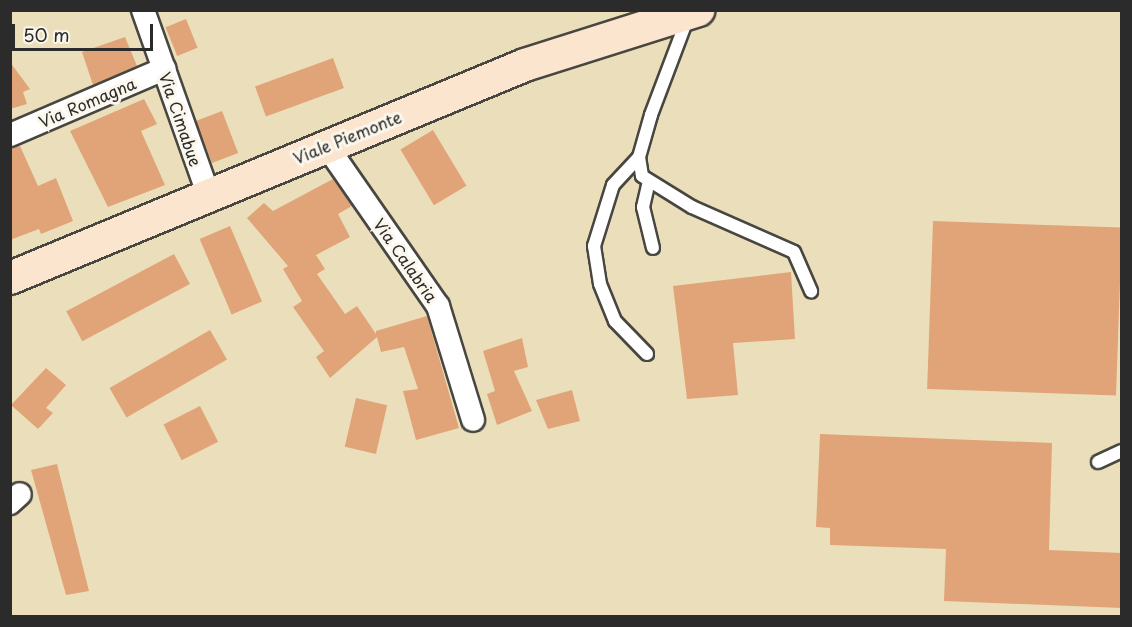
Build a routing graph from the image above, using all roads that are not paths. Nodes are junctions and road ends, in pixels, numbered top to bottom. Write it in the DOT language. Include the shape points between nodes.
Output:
graph roads {
  1 [pos="143,10"];
  2 [pos="694,12"];
  3 [pos="164,69"];
  4 [pos="10,135"];
  5 [pos="326,146"];
  6 [pos="639,157"];
  7 [pos="649,181"];
  8 [pos="208,194"];
  9 [pos="653,248"];
  10 [pos="10,278"];
  11 [pos="810,291"];
  12 [pos="647,354"];
  13 [pos="473,420"];
  14 [pos="1122,451"];
  15 [pos="1098,462"];
  1 -- 3 [label="street, Via Cimabue"];
  2 -- 5 [label="street, Viale Piemonte" via="525,65"];
  2 -- 6 [label="lane"];
  3 -- 4 [label="street, Via Romagna"];
  3 -- 8 [label="street, Via Cimabue"];
  5 -- 8 [label="street, Viale Piemonte"];
  5 -- 13 [label="street, Via Calabria" via="438,306"];
  6 -- 7 [label="lane" via="642,176"];
  6 -- 12 [label="lane" via="613,185 594,246 600,284 615,321"];
  7 -- 9 [label="lane" via="643,207"];
  7 -- 11 [label="lane" via="692,207 794,252"];
  8 -- 10 [label="street, Viale Piemonte"];
  14 -- 15 [label="lane"];
}
